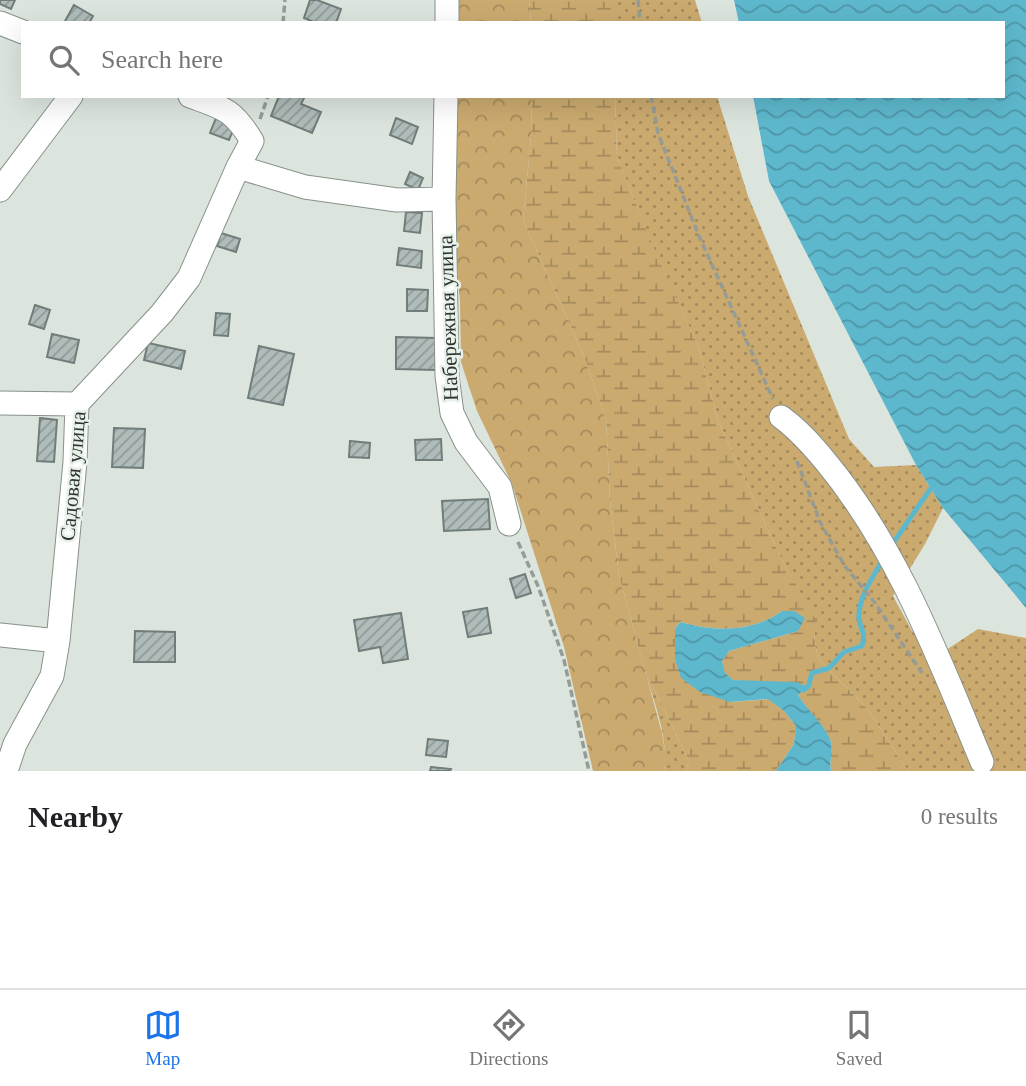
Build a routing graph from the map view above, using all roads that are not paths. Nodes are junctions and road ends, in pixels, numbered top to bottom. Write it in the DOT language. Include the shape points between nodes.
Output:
graph roads {
  1 [pos="447,0"];
  2 [pos="447,21"];
  3 [pos="0,23"];
  4 [pos="21,31"];
  5 [pos="69,98"];
  6 [pos="196,98"];
  7 [pos="446,98"];
  8 [pos="238,167"];
  9 [pos="0,190"];
  10 [pos="444,199"];
  11 [pos="0,403"];
  12 [pos="77,404"];
  13 [pos="781,416"];
  14 [pos="509,524"];
  15 [pos="0,635"];
  16 [pos="58,641"];
  17 [pos="982,762"];
  18 [pos="6,771"];
  1 -- 2 [label="street"];
  3 -- 4 [label="street"];
  5 -- 9 [label="street"];
  6 -- 8 [label="street, Садовая улица" via="229,110 241,123 252,141"];
  7 -- 10 [label="street, Набережная улица"];
  8 -- 10 [label="street" via="305,187 397,200"];
  8 -- 12 [label="street, Садовая улица" via="189,278"];
  10 -- 14 [label="street, Набережная улица" via="447,376 452,412 466,442 500,487"];
  11 -- 12 [label="street"];
  12 -- 16 [label="street, Садовая улица"];
  13 -- 17 [label="street" via="799,430 872,526"];
  15 -- 16 [label="street"];
  16 -- 18 [label="street, Садовая улица" via="52,676 15,744"];
}
